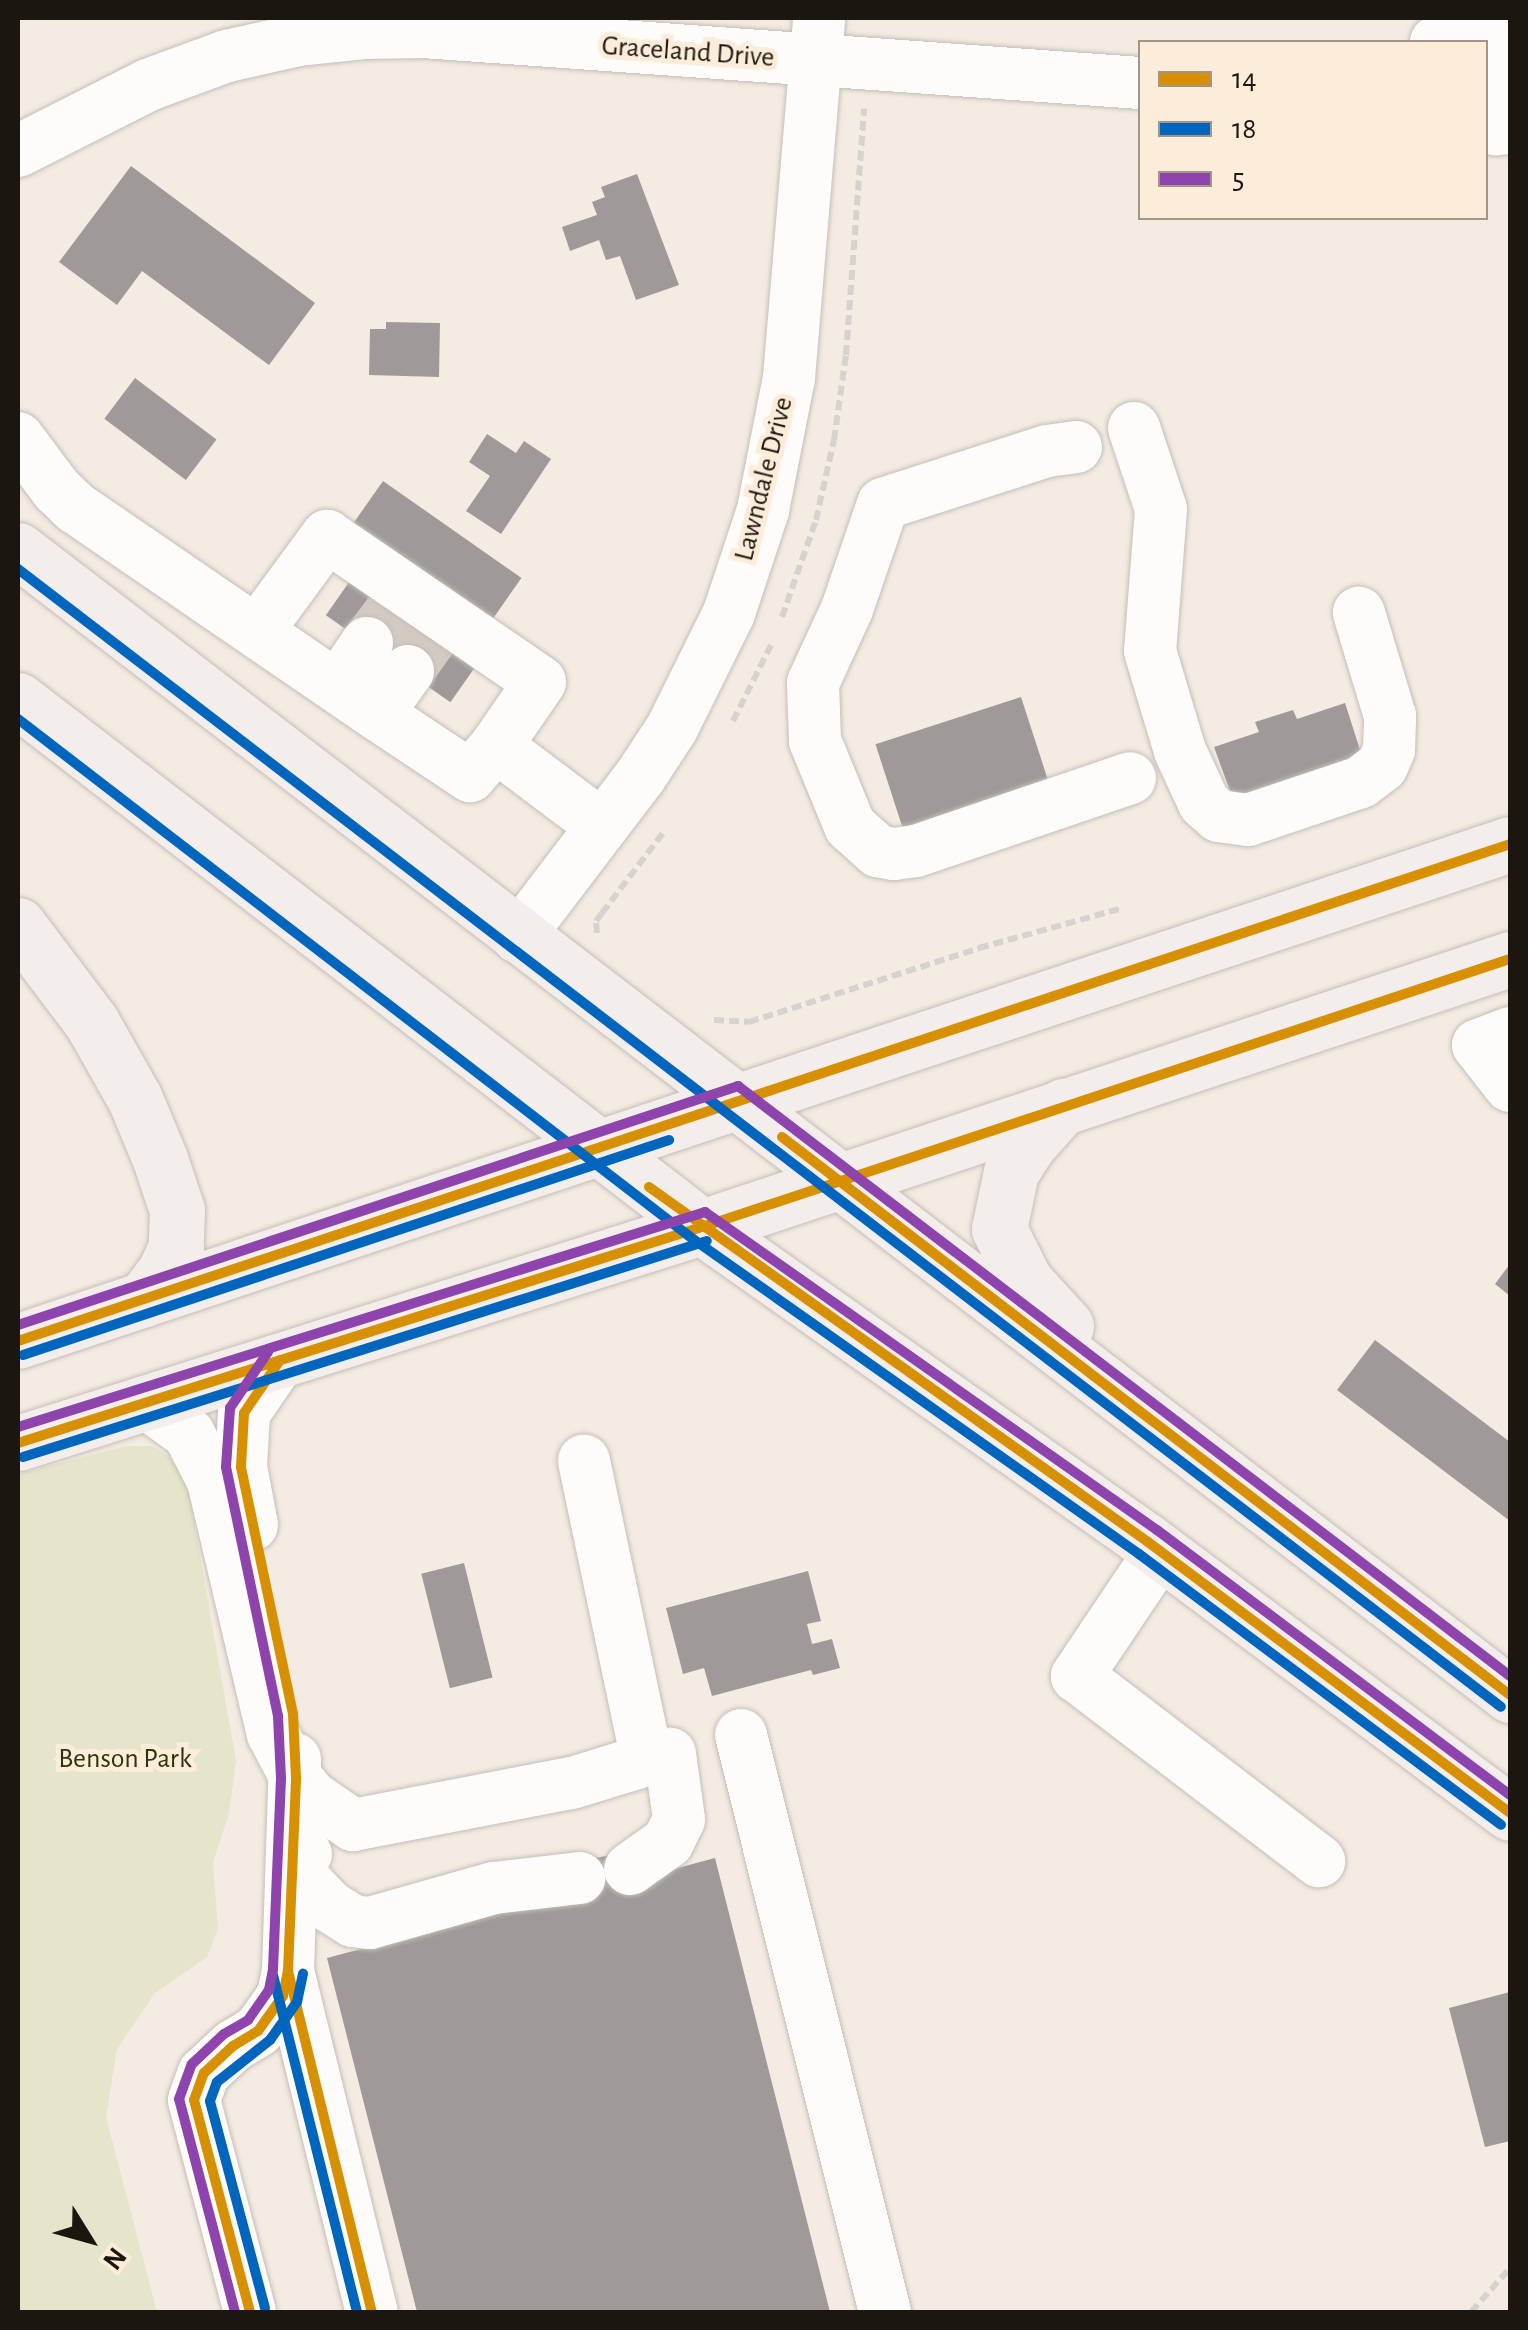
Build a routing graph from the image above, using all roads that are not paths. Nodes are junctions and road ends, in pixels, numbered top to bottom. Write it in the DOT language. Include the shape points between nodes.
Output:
graph roads {
  1 [pos="817,40"];
  2 [pos="1488,80"];
  3 [pos="1138,83"];
  4 [pos="1497,130"];
  5 [pos="18,151"];
  6 [pos="1134,428"];
  7 [pos="18,438"];
  8 [pos="1076,447"];
  9 [pos="18,550"];
  10 [pos="1358,613"];
  11 [pos="410,626"];
  12 [pos="258,630"];
  13 [pos="18,700"];
  14 [pos="357,700"];
  15 [pos="496,746"];
  16 [pos="1128,790"];
  17 [pos="602,826"];
  18 [pos="1510,844"];
  19 [pos="18,925"];
  20 [pos="518,937"];
  21 [pos="1510,959"];
  22 [pos="1494,1039"];
  23 [pos="1510,1086"];
  24 [pos="734,1100"];
  25 [pos="1063,1106"];
  26 [pos="600,1150"];
  27 [pos="838,1180"];
  28 [pos="702,1227"];
  29 [pos="144,1299"];
  30 [pos="18,1341"];
  31 [pos="280,1360"];
  32 [pos="145,1402"];
  33 [pos="1163,1431"];
  34 [pos="18,1443"];
  35 [pos="584,1461"];
  36 [pos="1161,1551"];
  37 [pos="1510,1695"];
  38 [pos="658,1757"];
  39 [pos="296,1778"];
  40 [pos="1510,1813"];
  41 [pos="353,1825"];
  42 [pos="1319,1861"];
  43 [pos="292,1868"];
  44 [pos="630,1869"];
  45 [pos="579,1878"];
  46 [pos="288,1972"];
  47 [pos="250,2312"];
  48 [pos="372,2312"];
  49 [pos="885,2312"];
  1 -- 3 [label="street, Graceland Drive"];
  1 -- 5 [label="street, Graceland Drive" via="348,34 226,56 148,84"];
  1 -- 17 [label="street, Lawndale Drive" via="789,378 763,510 728,613 672,728"];
  2 -- 4 [label="street"];
  6 -- 10 [label="street" via="1160,509 1150,651 1180,751 1204,802 1218,816 1248,820 1361,782 1382,766 1390,716"];
  7 -- 12 [label="street" via="76,508"];
  8 -- 16 [label="street" via="884,504 813,683 815,741 850,826 878,851 916,850"];
  9 -- 20 [label="main road"];
  11 -- 12 [label="street" via="327,536"];
  11 -- 14 [label="street"];
  11 -- 15 [label="street" via="540,682"];
  12 -- 14 [label="street"];
  13 -- 26 [label="main road"];
  14 -- 15 [label="street" via="470,776"];
  15 -- 17 [label="street"];
  17 -- 20 [label="street, Lawndale Drive"];
  18 -- 24 [label="main road"];
  19 -- 29 [label="main road" via="92,1023 160,1158 177,1210 176,1248"];
  20 -- 24 [label="main road"];
  21 -- 25 [label="main road"];
  22 -- 23 [label="street"];
  24 -- 26 [label="main road"];
  24 -- 27 [label="main road"];
  25 -- 27 [label="main road"];
  25 -- 33 [label="main road" via="1011,1172 998,1228 1025,1281"];
  26 -- 28 [label="main road"];
  26 -- 29 [label="main road"];
  27 -- 28 [label="main road"];
  27 -- 33 [label="main road"];
  28 -- 31 [label="main road"];
  28 -- 36 [label="main road"];
  29 -- 30 [label="main road"];
  31 -- 32 [label="main road"];
  31 -- 39 [label="street" via="244,1413 241,1466 292,1714"];
  32 -- 34 [label="main road"];
  32 -- 39 [label="street" via="189,1434 213,1481 274,1734"];
  33 -- 37 [label="main road"];
  35 -- 38 [label="street"];
  36 -- 40 [label="main road"];
  36 -- 42 [label="street" via="1077,1676"];
  38 -- 41 [label="street" via="572,1783"];
  38 -- 44 [label="street" via="679,1818 668,1842"];
  38 -- 49 [label="street" via="757,1739"];
  39 -- 41 [label="street"];
  39 -- 43 [label="street"];
  41 -- 43 [label="street" via="320,1839"];
  43 -- 45 [label="street" via="329,1906 370,1923 494,1888"];
  43 -- 46 [label="street"];
  46 -- 47 [label="street" via="283,1996 258,2031 204,2073 194,2100"];
  46 -- 48 [label="street"];
}
